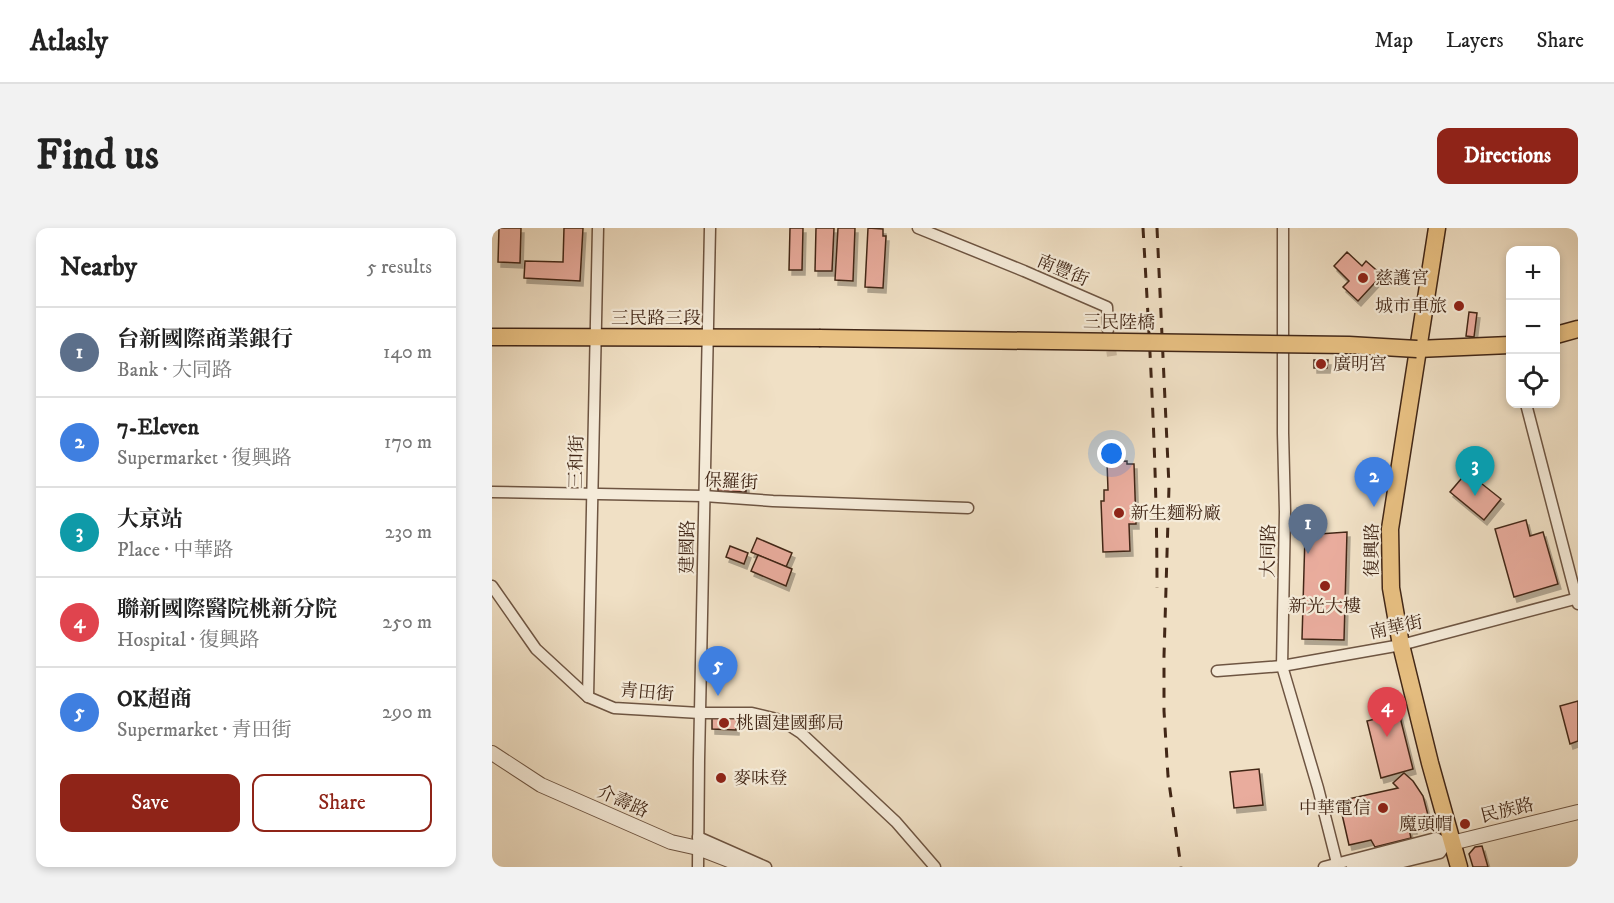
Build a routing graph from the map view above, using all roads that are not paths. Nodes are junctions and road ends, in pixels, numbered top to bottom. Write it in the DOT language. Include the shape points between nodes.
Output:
graph roads {
  1 [pos="598,228"];
  2 [pos="710,228"];
  3 [pos="918,228"];
  4 [pos="1283,228"];
  5 [pos="1437,228"];
  6 [pos="1578,329"];
  7 [pos="1108,330"];
  8 [pos="1560,334"];
  9 [pos="492,337"];
  10 [pos="596,338"];
  11 [pos="707,338"];
  12 [pos="819,338"];
  13 [pos="1506,345"];
  14 [pos="1417,349"];
  15 [pos="1527,408"];
  16 [pos="492,492"];
  17 [pos="592,494"];
  18 [pos="704,496"];
  19 [pos="968,508"];
  20 [pos="492,586"];
  21 [pos="1577,601"];
  22 [pos="1401,645"];
  23 [pos="1281,666"];
  24 [pos="1217,671"];
  25 [pos="588,697"];
  26 [pos="700,713"];
  27 [pos="492,753"];
  28 [pos="1578,812"];
  29 [pos="1449,844"];
  30 [pos="698,847"];
  31 [pos="1337,866"];
  32 [pos="698,867"];
  33 [pos="729,867"];
  34 [pos="747,867"];
  35 [pos="766,867"];
  36 [pos="935,867"];
  37 [pos="1324,867"];
  38 [pos="1354,867"];
  39 [pos="1382,867"];
  40 [pos="1459,867"];
  1 -- 10 [label="street, 三和街"];
  2 -- 11 [label="street, 建國路"];
  3 -- 7 [label="street, 南豐街" via="1107,307"];
  4 -- 23 [label="street, 大同路" via="1285,512"];
  5 -- 14 [label="main road, 復興路"];
  6 -- 8 [label="main road"];
  9 -- 10 [label="main road, 三民路三段"];
  10 -- 11 [label="main road, 三民路三段"];
  10 -- 17 [label="street, 三和街"];
  11 -- 12 [label="main road, 三民路三段"];
  11 -- 18 [label="street, 建國路"];
  12 -- 14 [label="main road, 三民陸橋, bridge"];
  13 -- 14 [label="main road"];
  14 -- 22 [label="main road, 復興路" via="1390,529 1391,588"];
  15 -- 21 [label="street"];
  16 -- 17 [label="street, 保羅街"];
  17 -- 18 [label="street, 保羅街"];
  17 -- 25 [label="street, 三和街"];
  18 -- 19 [label="street, 保羅街"];
  18 -- 26 [label="street, 建國路"];
  20 -- 25 [label="street, 青田街" via="536,649"];
  21 -- 22 [label="street, 南華街"];
  22 -- 23 [label="street, 南華街"];
  22 -- 29 [label="main road, 復興路"];
  23 -- 24 [label="street, 南華街"];
  23 -- 31 [label="street, 大同路"];
  25 -- 26 [label="street, 青田街" via="614,708"];
  26 -- 30 [label="street, 建國路"];
  26 -- 36 [label="street, 青田街" via="752,713 781,720 801,733 896,822"];
  27 -- 30 [label="street, 介壽路" via="541,784 671,842"];
  28 -- 29 [label="street, 民族路"];
  29 -- 31 [label="street, 民族路" via="1436,838"];
  29 -- 38 [label="street, 民族路"];
  29 -- 39 [label="street, 民族路" via="1440,853"];
  29 -- 40 [label="main road, 復興路"];
  30 -- 32 [label="street, 建國路"];
  30 -- 33 [label="street, 介壽路"];
  30 -- 34 [label="street, 介壽路"];
  30 -- 35 [label="street, 介壽路"];
  31 -- 37 [label="street, 民族路"];
}
